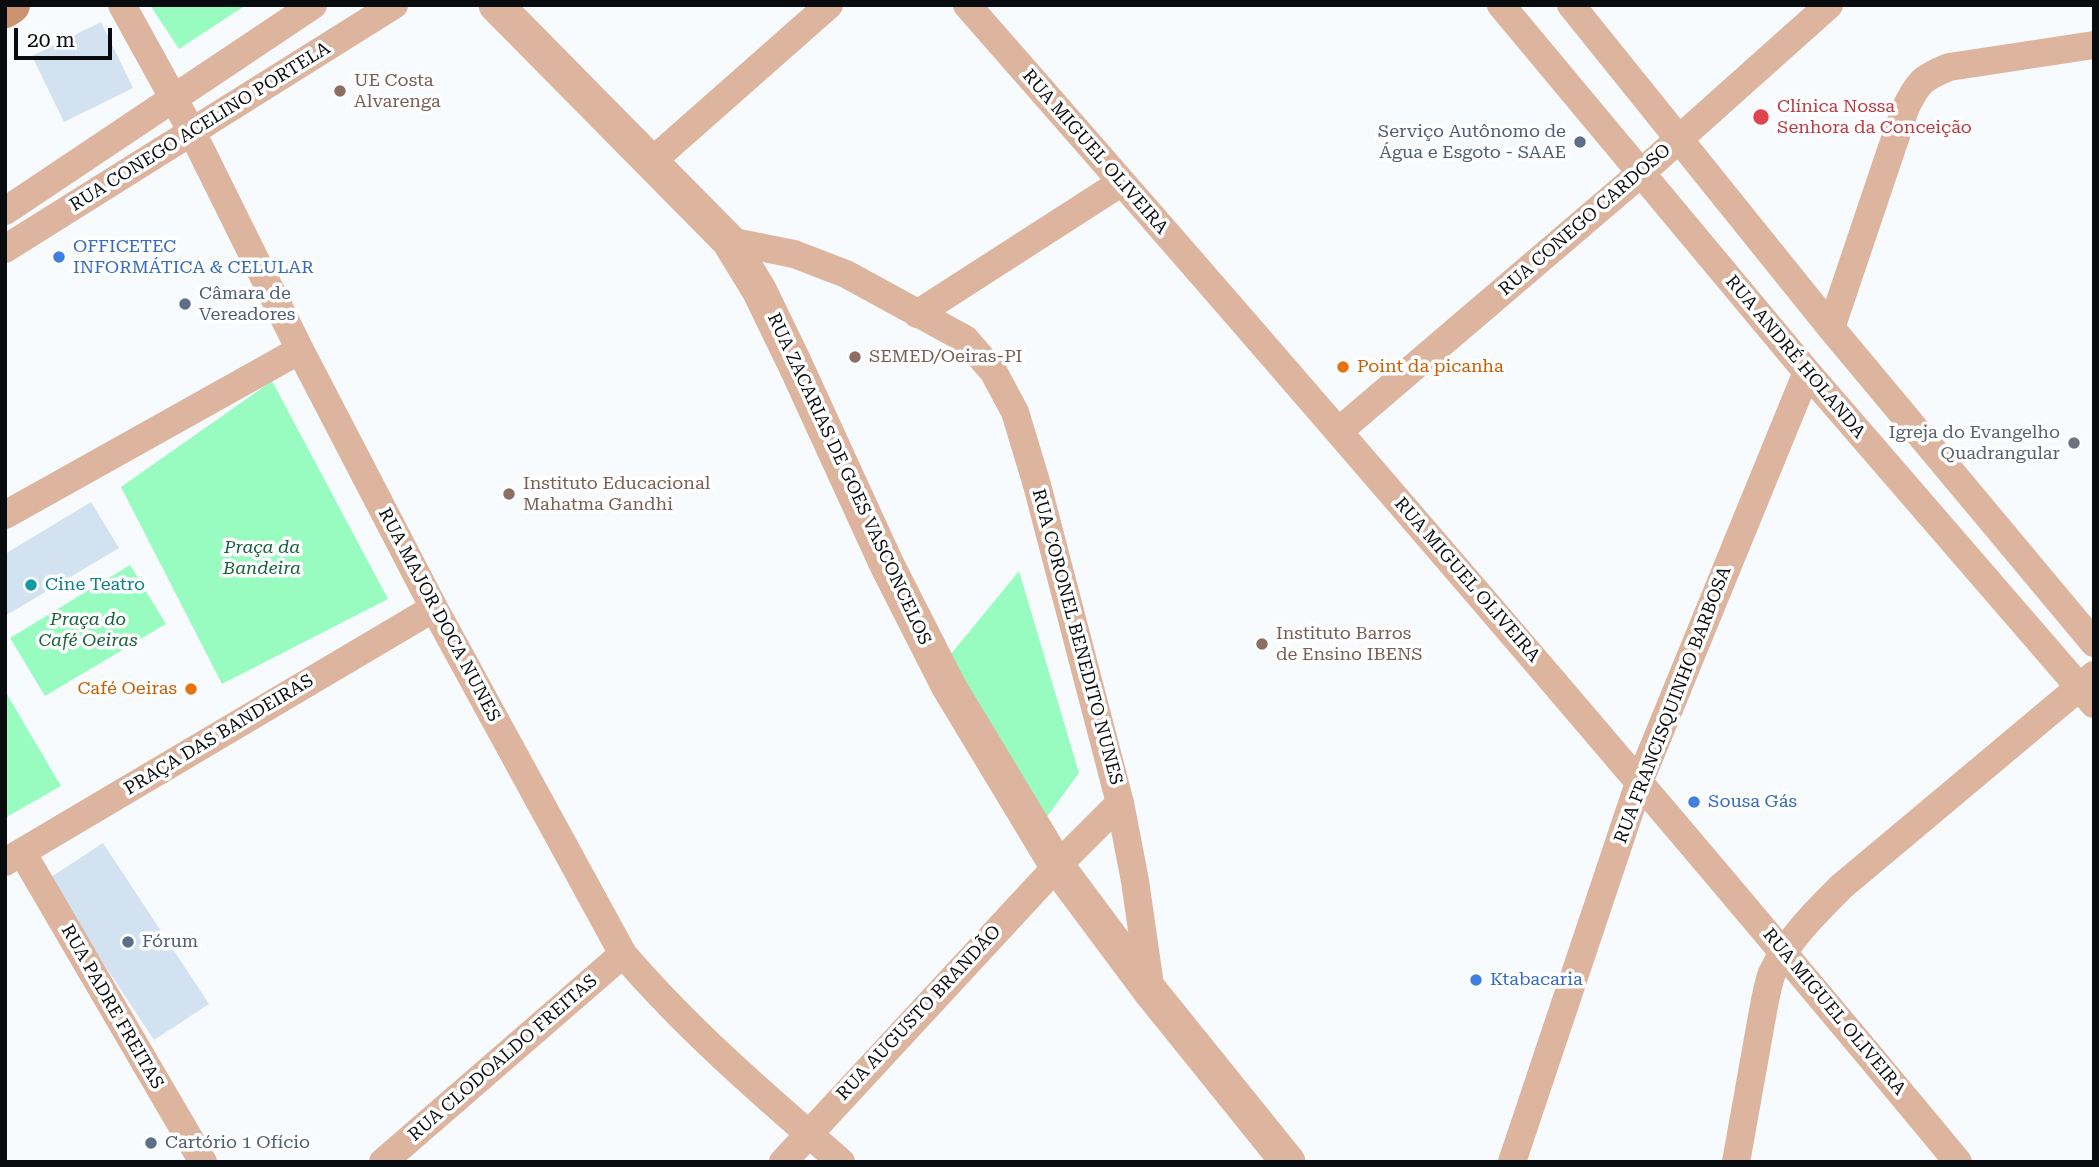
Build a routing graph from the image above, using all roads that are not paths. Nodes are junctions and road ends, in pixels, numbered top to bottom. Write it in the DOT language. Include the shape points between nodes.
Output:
graph roads {
  1 [pos="11,5"];
  2 [pos="122,5"];
  3 [pos="313,5"];
  4 [pos="394,5"];
  5 [pos="496,5"];
  6 [pos="828,5"];
  7 [pos="967,5"];
  8 [pos="1501,5"];
  9 [pos="1571,5"];
  10 [pos="1829,5"];
  11 [pos="5,9"];
  12 [pos="2094,45"];
  13 [pos="173,98"];
  14 [pos="192,132"];
  15 [pos="1679,139"];
  16 [pos="650,163"];
  17 [pos="1641,173"];
  18 [pos="1122,182"];
  19 [pos="5,211"];
  20 [pos="729,240"];
  21 [pos="5,249"];
  22 [pos="918,314"];
  23 [pos="1831,328"];
  24 [pos="300,350"];
  25 [pos="1807,372"];
  26 [pos="1339,431"];
  27 [pos="5,516"];
  28 [pos="433,607"];
  29 [pos="2094,643"];
  30 [pos="2089,689"];
  31 [pos="1640,780"];
  32 [pos="1120,803"];
  33 [pos="13,857"];
  34 [pos="1057,866"];
  35 [pos="1785,952"];
  36 [pos="624,954"];
  37 [pos="1151,992"];
  38 [pos="808,1133"];
  39 [pos="203,1162"];
  40 [pos="383,1162"];
  41 [pos="783,1162"];
  42 [pos="841,1162"];
  43 [pos="1288,1162"];
  44 [pos="1512,1162"];
  45 [pos="1736,1162"];
  46 [pos="1958,1162"];
  1 -- 11 [label="main road"];
  2 -- 13 [label="street, RUA MAJOR DOCA NUNES"];
  3 -- 13 [label="street, RUA CONEGO ACELINO PORTELA"];
  4 -- 14 [label="street, RUA CONEGO ACELINO PORTELA"];
  5 -- 16 [label="street, RUA ZACARIAS DE GOES VASCONCELOS"];
  6 -- 16 [label="street"];
  7 -- 18 [label="street, RUA MIGUEL OLIVEIRA"];
  8 -- 17 [label="street, RUA ANDRÉ HOLANDA"];
  9 -- 15 [label="street"];
  10 -- 15 [label="street, RUA CONEGO CARDOSO"];
  12 -- 23 [label="street" via="1949,67 1916,86"];
  13 -- 14 [label="street, RUA MAJOR DOCA NUNES"];
  13 -- 19 [label="street, RUA CONEGO ACELINO PORTELA"];
  14 -- 21 [label="street, RUA CONEGO ACELINO PORTELA"];
  14 -- 24 [label="street, RUA MAJOR DOCA NUNES"];
  15 -- 17 [label="street, RUA CONEGO CARDOSO"];
  15 -- 23 [label="street"];
  16 -- 20 [label="street, RUA ZACARIAS DE GOES VASCONCELOS"];
  17 -- 25 [label="street, RUA ANDRÉ HOLANDA"];
  17 -- 26 [label="street, RUA CONEGO CARDOSO"];
  18 -- 22 [label="street"];
  18 -- 26 [label="street, RUA MIGUEL OLIVEIRA"];
  20 -- 22 [label="street, RUA CORONEL BENEDITO NUNES" via="794,254 846,274"];
  20 -- 34 [label="street, RUA ZACARIAS DE GOES VASCONCELOS" via="759,290 949,687"];
  22 -- 32 [label="street, RUA CORONEL BENEDITO NUNES" via="965,339 993,371 1015,412"];
  23 -- 29 [label="street"];
  24 -- 27 [label="street"];
  24 -- 28 [label="street, RUA MAJOR DOCA NUNES"];
  25 -- 30 [label="street, RUA ANDRÉ HOLANDA"];
  25 -- 31 [label="street, RUA FRANCISQUINHO BARBOSA"];
  26 -- 31 [label="street, RUA MIGUEL OLIVEIRA"];
  28 -- 33 [label="street, PRAÇA DAS BANDEIRAS"];
  28 -- 36 [label="street, RUA MAJOR DOCA NUNES"];
  30 -- 35 [label="street" via="1842,886"];
  31 -- 35 [label="street, RUA MIGUEL OLIVEIRA"];
  31 -- 44 [label="street, RUA FRANCISQUINHO BARBOSA"];
  32 -- 34 [label="street, RUA AUGUSTO BRANDÃO"];
  32 -- 37 [label="street, RUA CORONEL BENEDITO NUNES"];
  33 -- 39 [label="street, RUA PADRE FREITAS"];
  34 -- 37 [label="street, RUA ZACARIAS DE GOES VASCONCELOS"];
  34 -- 38 [label="street, RUA AUGUSTO BRANDÃO"];
  35 -- 45 [label="street" via="1772,974 1765,1000"];
  35 -- 46 [label="street, RUA MIGUEL OLIVEIRA"];
  36 -- 38 [label="street, RUA MAJOR DOCA NUNES" via="689,1026"];
  36 -- 40 [label="street, RUA CLODOALDO FREITAS"];
  37 -- 43 [label="street"];
  38 -- 41 [label="street, RUA AUGUSTO BRANDÃO"];
  38 -- 42 [label="street, RUA MAJOR DOCA NUNES"];
}
